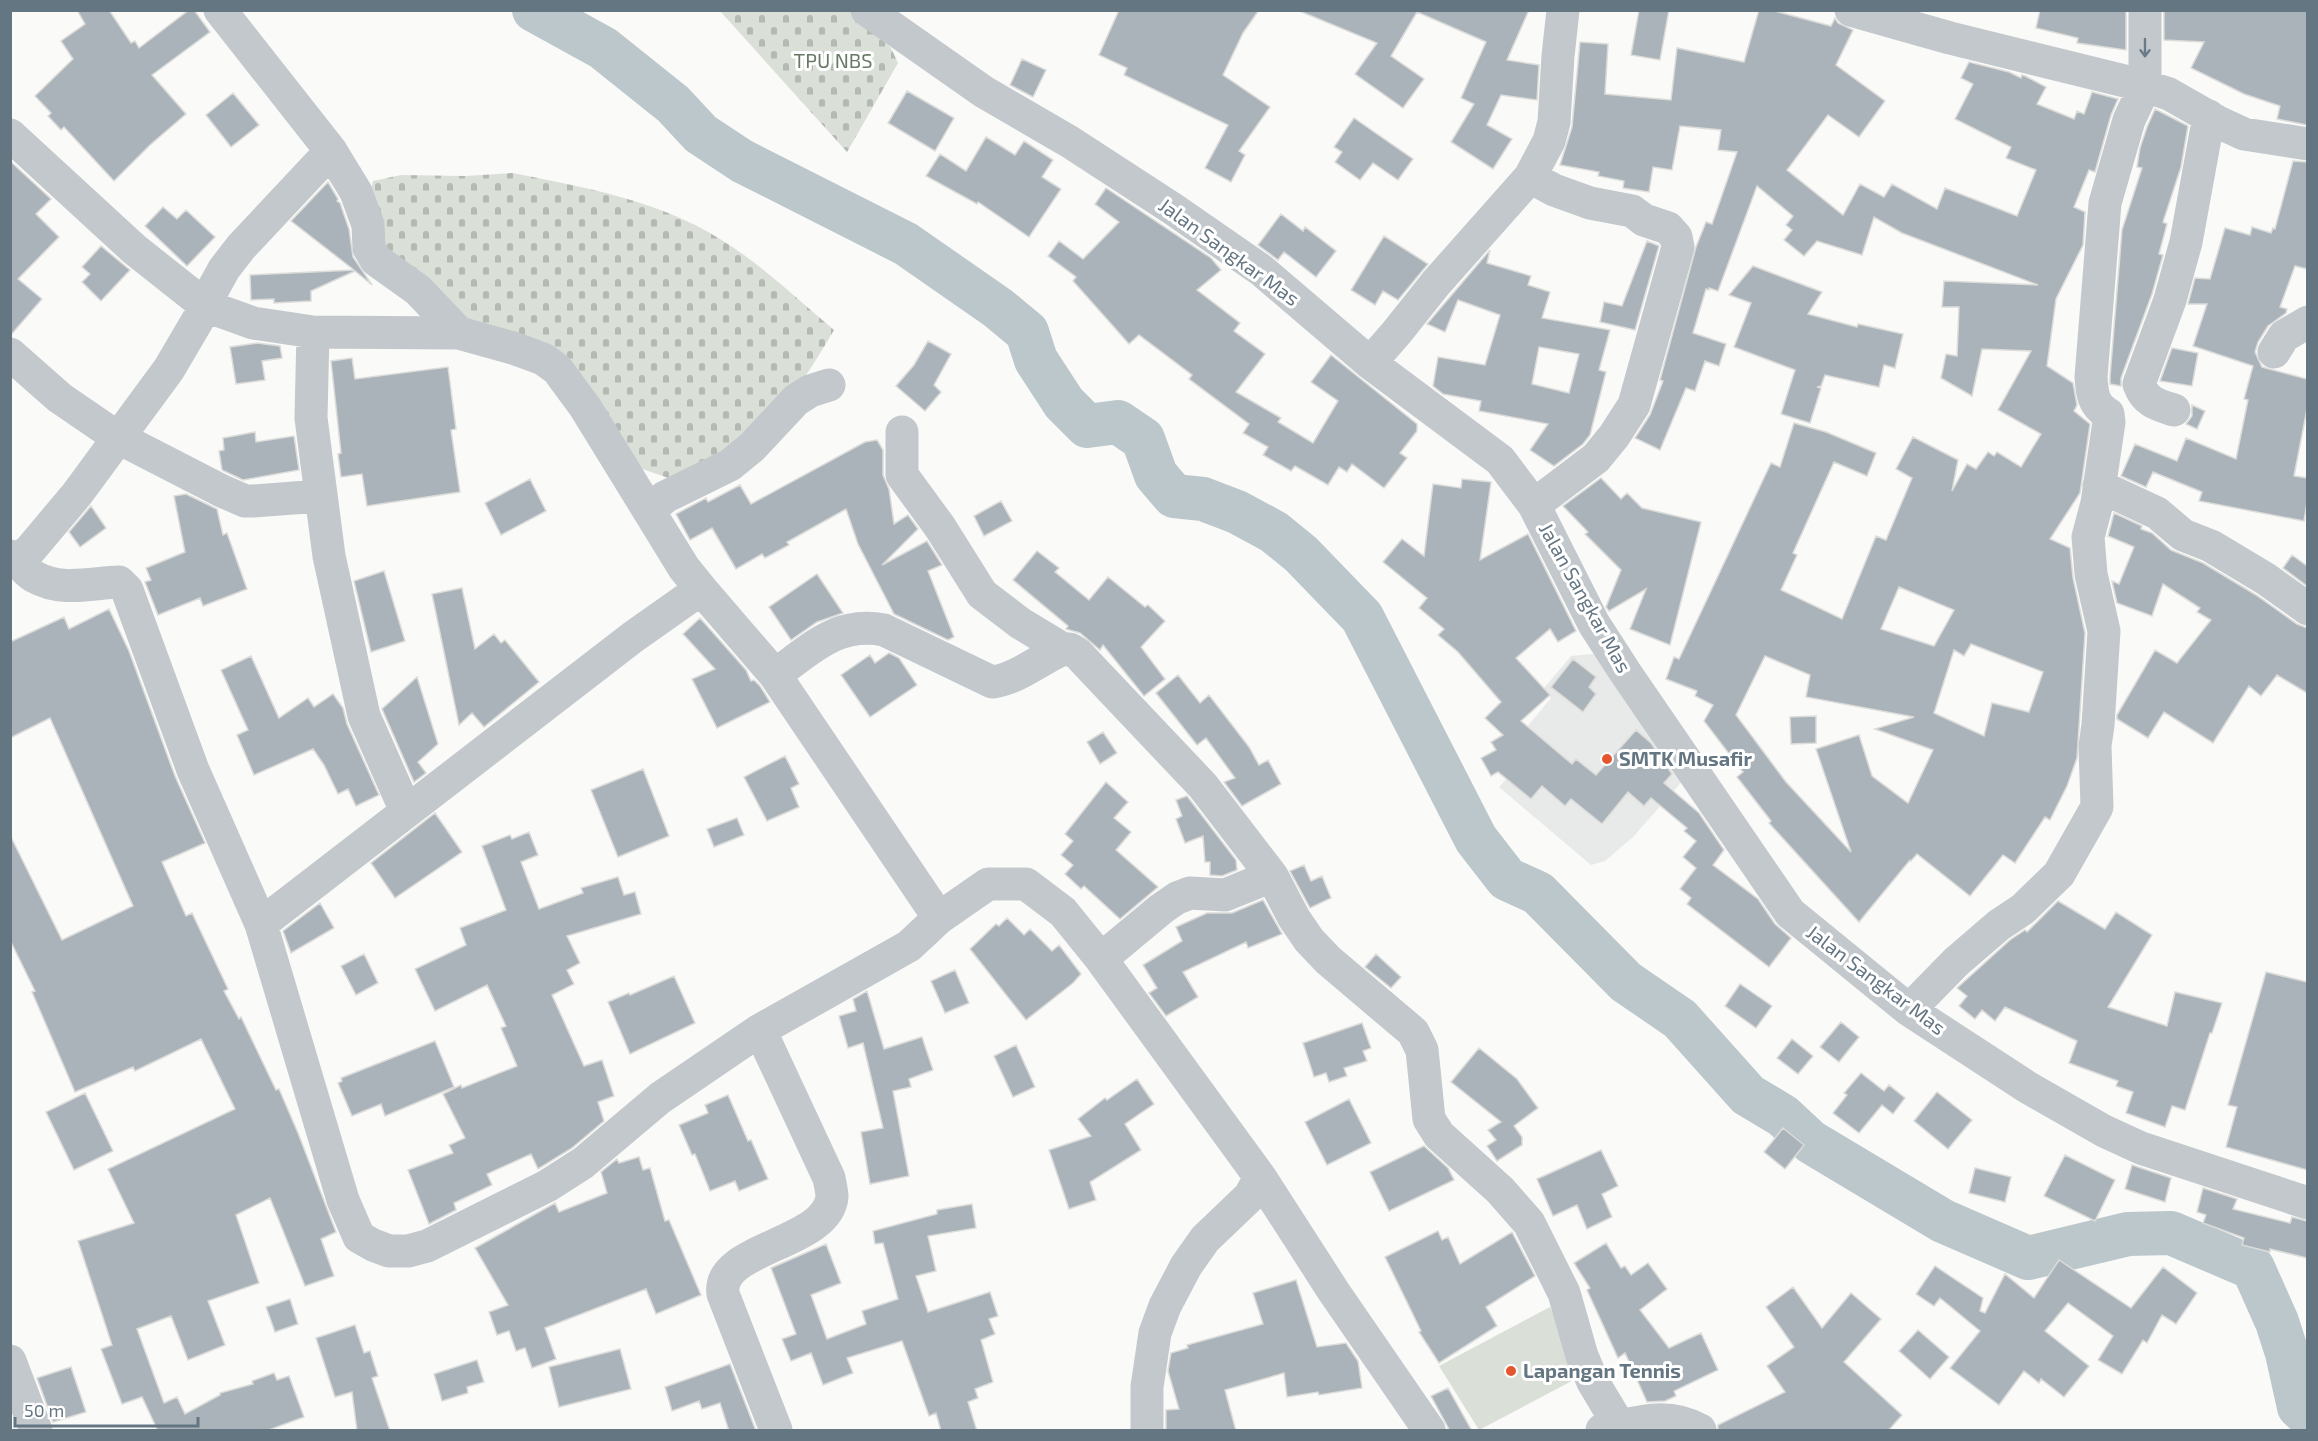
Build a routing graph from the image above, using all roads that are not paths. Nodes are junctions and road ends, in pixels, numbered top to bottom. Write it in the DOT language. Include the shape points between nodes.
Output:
graph roads {
  1 [pos="220,10"];
  2 [pos="867,10"];
  3 [pos="1563,10"];
  4 [pos="1851,10"];
  5 [pos="2145,10"];
  6 [pos="2145,86"];
  7 [pos="2209,116"];
  8 [pos="10,135"];
  9 [pos="2307,144"];
  10 [pos="331,151"];
  11 [pos="1530,177"];
  12 [pos="206,306"];
  13 [pos="2307,322"];
  14 [pos="313,332"];
  15 [pos="459,333"];
  16 [pos="2274,352"];
  17 [pos="10,354"];
  18 [pos="1370,363"];
  19 [pos="829,385"];
  20 [pos="2174,410"];
  21 [pos="902,432"];
  22 [pos="117,437"];
  23 [pos="2099,486"];
  24 [pos="320,496"];
  25 [pos="1534,505"];
  26 [pos="649,511"];
  27 [pos="14,558"];
  28 [pos="701,590"];
  29 [pos="2307,609"];
  30 [pos="1063,649"];
  31 [pos="775,675"];
  32 [pos="406,811"];
  33 [pos="1272,876"];
  34 [pos="939,918"];
  35 [pos="261,924"];
  36 [pos="1101,959"];
  37 [pos="1909,1010"];
  38 [pos="760,1030"];
  39 [pos="1260,1177"];
  40 [pos="2307,1203"];
  41 [pos="10,1361"];
  42 [pos="1611,1429"];
  43 [pos="36,1431"];
  44 [pos="776,1431"];
  45 [pos="1147,1431"];
  46 [pos="1429,1431"];
  47 [pos="1700,1431"];
  1 -- 10 [label="street"];
  2 -- 18 [label="street, Jalan Sangkar Mas" via="984,92 1079,148 1261,270"];
  3 -- 11 [label="street" via="1554,122 1549,141"];
  4 -- 6 [label="street" via="1950,39"];
  5 -- 6 [label="street, one-way"];
  6 -- 7 [label="street"];
  6 -- 23 [label="street" via="2129,120 2105,203 2091,377 2092,392 2099,408 2108,414 2109,422"];
  7 -- 9 [label="street" via="2244,134"];
  7 -- 20 [label="street" via="2186,242 2170,300 2139,384 2143,396"];
  8 -- 12 [label="street" via="134,249"];
  10 -- 12 [label="street" via="241,247 224,269"];
  10 -- 15 [label="street" via="356,192 368,225 369,248 376,260 418,290"];
  11 -- 18 [label="street"];
  11 -- 25 [label="street" via="1554,190 1632,211 1644,220 1668,228 1678,247 1634,405 1596,458"];
  12 -- 14 [label="street" via="253,323"];
  12 -- 22 [label="street" via="169,369"];
  13 -- 16 [label="street" via="2284,336"];
  14 -- 15 [label="street"];
  14 -- 24 [label="street" via="311,418"];
  15 -- 26 [label="street" via="543,359 557,369"];
  17 -- 22 [label="street" via="60,398"];
  18 -- 25 [label="street, Jalan Sangkar Mas" via="1500,460"];
  19 -- 26 [label="street" via="796,400 730,465 665,497"];
  21 -- 30 [label="street" via="902,475 982,594"];
  22 -- 24 [label="street" via="245,501"];
  22 -- 27 [label="street" via="77,494 30,550"];
  23 -- 29 [label="street" via="2157,513 2183,535 2211,546"];
  23 -- 37 [label="street" via="2088,537 2091,574 2104,631 2095,746 2097,807 2059,874 2024,909 1956,962"];
  24 -- 32 [label="street" via="364,716"];
  25 -- 37 [label="street, Jalan Sangkar Mas" via="1594,624 1790,913"];
  26 -- 28 [label="street"];
  27 -- 35 [label="street" via="26,572 55,584 124,585 193,770"];
  28 -- 31 [label="street"];
  28 -- 32 [label="street"];
  30 -- 31 [label="street" via="992,682 884,630 866,627 826,637"];
  30 -- 33 [label="street" via="1078,654 1203,786"];
  31 -- 34 [label="street"];
  32 -- 35 [label="street"];
  33 -- 36 [label="street" via="1225,895 1190,893 1177,898"];
  33 -- 42 [label="street" via="1309,940 1419,1041 1429,1119 1439,1135 1500,1190 1529,1223 1564,1293 1582,1356"];
  34 -- 36 [label="street" via="988,885 1026,884 1063,912"];
  34 -- 38 [label="street" via="909,946"];
  35 -- 38 [label="street" via="343,1200 359,1237 389,1251 426,1246 548,1186 583,1163 660,1098"];
  36 -- 39 [label="street"];
  37 -- 40 [label="street, Jalan Sangkar Mas" via="2027,1087 2104,1131 2141,1148"];
  38 -- 44 [label="street" via="829,1178 832,1196 819,1221 743,1262 722,1287"];
  39 -- 45 [label="street" via="1250,1196 1204,1239 1165,1306 1155,1333"];
  39 -- 46 [label="street"];
  41 -- 43 [label="street"];
  42 -- 47 [label="street" via="1665,1418 1685,1422"];
}
